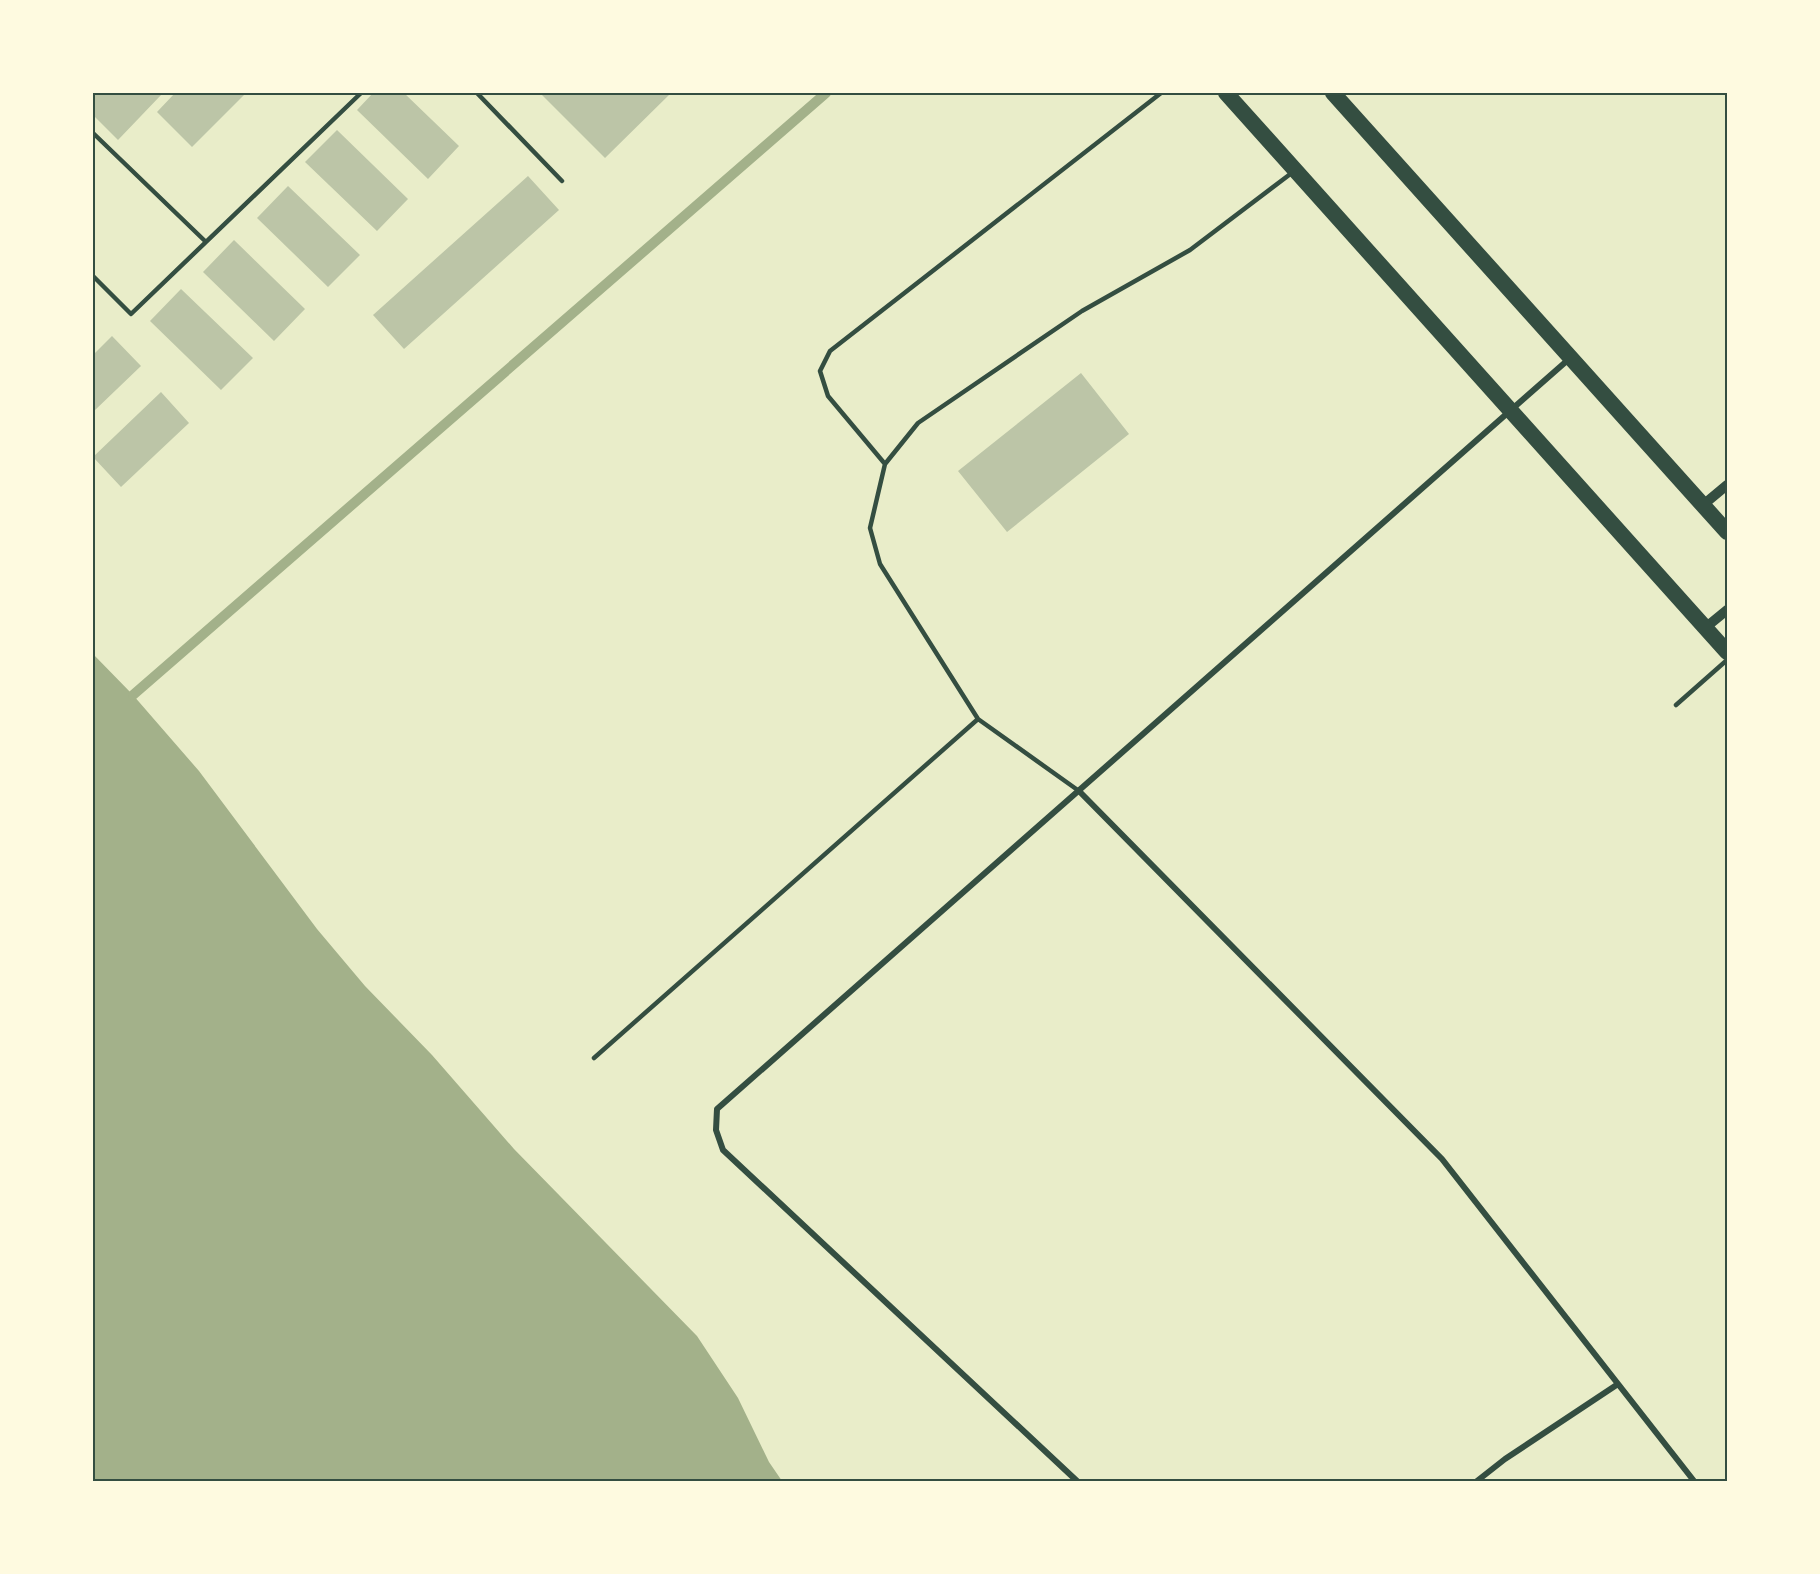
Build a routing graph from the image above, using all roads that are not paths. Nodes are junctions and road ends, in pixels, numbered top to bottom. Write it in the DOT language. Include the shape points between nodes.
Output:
graph roads {
  1 [pos="361,93"];
  2 [pos="477,93"];
  3 [pos="1161,93"];
  4 [pos="1226,93"];
  5 [pos="1333,93"];
  6 [pos="93,133"];
  7 [pos="1293,171"];
  8 [pos="561,181"];
  9 [pos="206,242"];
  10 [pos="93,276"];
  11 [pos="1571,358"];
  12 [pos="1510,411"];
  13 [pos="885,464"];
  14 [pos="1727,485"];
  15 [pos="1703,505"];
  16 [pos="1727,532"];
  17 [pos="1727,610"];
  18 [pos="1706,628"];
  19 [pos="1727,652"];
  20 [pos="1727,660"];
  21 [pos="1676,705"];
  22 [pos="978,718"];
  23 [pos="1079,791"];
  24 [pos="594,1058"];
  25 [pos="1618,1384"];
  26 [pos="1077,1481"];
  27 [pos="1477,1481"];
  28 [pos="1694,1481"];
  1 -- 9 [label="lane"];
  2 -- 8 [label="lane"];
  3 -- 13 [label="lane" via="830,351 820,371 828,396"];
  4 -- 7 [label="highway"];
  5 -- 11 [label="highway"];
  6 -- 9 [label="lane"];
  7 -- 12 [label="highway"];
  7 -- 13 [label="lane" via="1190,250 1082,311 918,423"];
  9 -- 10 [label="lane" via="131,314"];
  11 -- 12 [label="street"];
  11 -- 15 [label="highway"];
  12 -- 18 [label="highway"];
  12 -- 23 [label="street"];
  13 -- 22 [label="lane" via="870,528 880,564"];
  14 -- 15 [label="street"];
  15 -- 16 [label="highway"];
  17 -- 18 [label="street"];
  18 -- 19 [label="highway"];
  20 -- 21 [label="lane"];
  22 -- 23 [label="lane"];
  22 -- 24 [label="lane"];
  23 -- 25 [label="street" via="1442,1159"];
  23 -- 26 [label="street" via="717,1109 716,1130 723,1150"];
  25 -- 27 [label="street"];
  25 -- 28 [label="street"];
}
